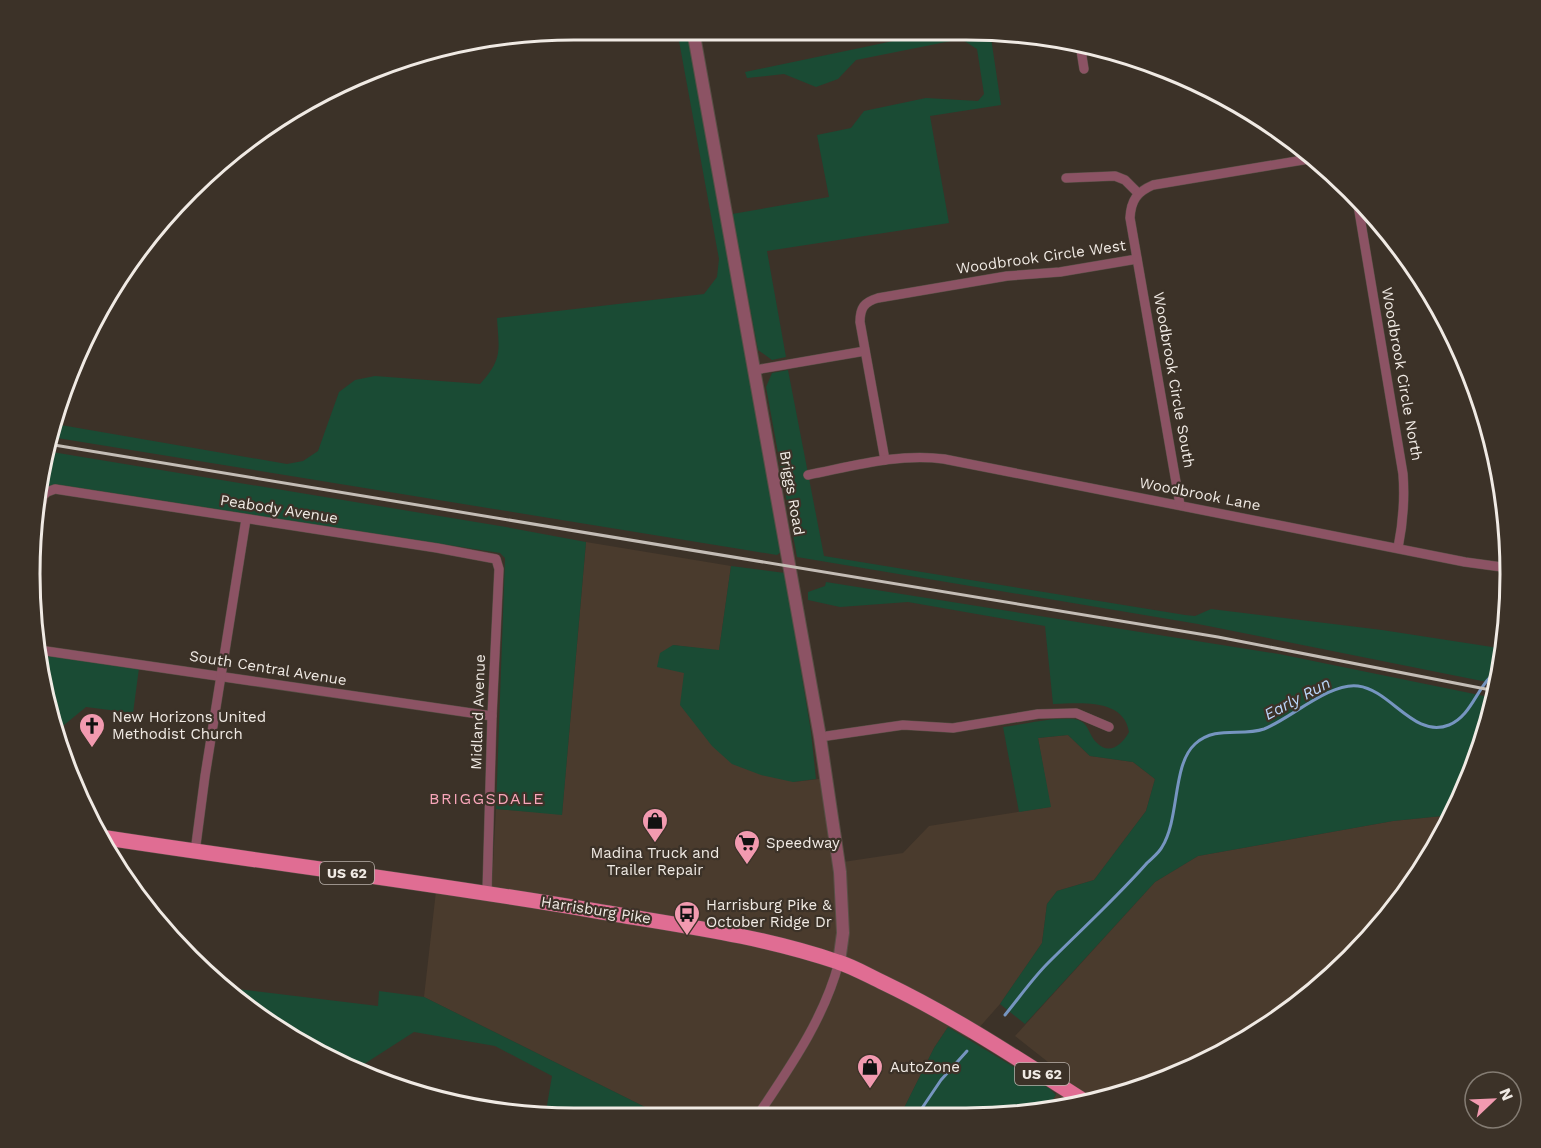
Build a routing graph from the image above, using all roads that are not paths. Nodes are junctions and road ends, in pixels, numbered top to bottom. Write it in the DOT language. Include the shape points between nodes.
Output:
graph roads {
  1 [pos="695,40"];
  2 [pos="1082,53"];
  3 [pos="1084,69"];
  4 [pos="1303,160"];
  5 [pos="1066,178"];
  6 [pos="1138,193"];
  7 [pos="1359,213"];
  8 [pos="1137,259"];
  9 [pos="865,351"];
  10 [pos="755,370"];
  11 [pos="885,459"];
  12 [pos="808,475"];
  13 [pos="47,492"];
  14 [pos="1180,506"];
  15 [pos="246,519"];
  16 [pos="1398,548"];
  17 [pos="1500,567"];
  18 [pos="499,569"];
  19 [pos="46,651"];
  20 [pos="221,675"];
  21 [pos="492,716"];
  22 [pos="1109,727"];
  23 [pos="820,738"];
  24 [pos="111,839"];
  25 [pos="195,852"];
  26 [pos="487,892"];
  27 [pos="839,962"];
  28 [pos="1072,1097"];
  29 [pos="763,1108"];
  1 -- 10 [label="street, Briggs Road"];
  2 -- 3 [label="street"];
  4 -- 6 [label="street" via="1153,185"];
  5 -- 6 [label="street" via="1115,176"];
  6 -- 8 [label="street, Woodbrook Circle West" via="1130,218"];
  7 -- 16 [label="street, Woodbrook Circle North" via="1403,474 1405,498"];
  8 -- 9 [label="street, Woodbrook Circle West" via="1060,272 1015,274 870,300 860,314"];
  8 -- 14 [label="street, Woodbrook Circle South"];
  9 -- 10 [label="street"];
  9 -- 11 [label="street"];
  10 -- 23 [label="street, Briggs Road"];
  11 -- 12 [label="street, Woodbrook Lane"];
  11 -- 14 [label="street, Woodbrook Lane" via="944,459"];
  13 -- 15 [label="street, Peabody Avenue" via="55,489"];
  14 -- 16 [label="street, Woodbrook Lane"];
  15 -- 18 [label="street, Peabody Avenue" via="491,558"];
  15 -- 20 [label="street"];
  16 -- 17 [label="street, Woodbrook Lane"];
  18 -- 21 [label="street, Midland Avenue"];
  19 -- 20 [label="street, South Central Avenue"];
  20 -- 21 [label="street, South Central Avenue"];
  20 -- 25 [label="street"];
  21 -- 26 [label="street, Midland Avenue"];
  22 -- 23 [label="street" via="1076,713 1038,714 952,728 903,725"];
  23 -- 27 [label="street, Briggs Road" via="840,872 843,933"];
  24 -- 25 [label="main road, Harrisburg Pike / US 62"];
  25 -- 26 [label="main road, Harrisburg Pike / US 62"];
  26 -- 27 [label="main road, Harrisburg Pike / US 62" via="745,936"];
  27 -- 28 [label="main road, Harrisburg Pike / US 62" via="954,1019"];
  27 -- 29 [label="street" via="832,989 803,1048"];
}
